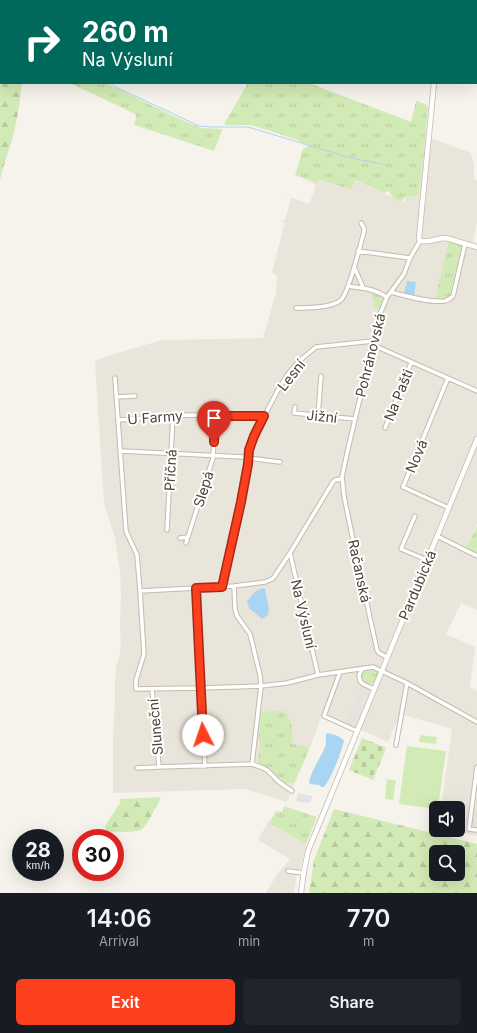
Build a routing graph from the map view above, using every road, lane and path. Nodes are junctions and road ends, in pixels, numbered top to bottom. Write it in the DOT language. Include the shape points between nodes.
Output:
graph roads {
  1 [pos="434,84"];
  2 [pos="361,223"];
  3 [pos="420,240"];
  4 [pos="465,244"];
  5 [pos="477,247"];
  6 [pos="358,251"];
  7 [pos="410,258"];
  8 [pos="354,267"];
  9 [pos="348,286"];
  10 [pos="363,288"];
  11 [pos="391,292"];
  12 [pos="387,298"];
  13 [pos="296,308"];
  14 [pos="373,343"];
  15 [pos="411,363"];
  16 [pos="321,376"];
  17 [pos="115,378"];
  18 [pos="448,378"];
  19 [pos="477,391"];
  20 [pos="135,396"];
  21 [pos="116,397"];
  22 [pos="295,407"];
  23 [pos="173,416"];
  24 [pos="215,416"];
  25 [pos="264,416"];
  26 [pos="318,416"];
  27 [pos="118,420"];
  28 [pos="355,420"];
  29 [pos="385,428"];
  30 [pos="477,439"];
  31 [pos="121,451"];
  32 [pos="171,453"];
  33 [pos="213,455"];
  34 [pos="249,458"];
  35 [pos="280,462"];
  36 [pos="342,479"];
  37 [pos="449,508"];
  38 [pos="415,516"];
  39 [pos="161,523"];
  40 [pos="167,523"];
  41 [pos="167,530"];
  42 [pos="437,536"];
  43 [pos="188,537"];
  44 [pos="180,538"];
  45 [pos="186,543"];
  46 [pos="290,553"];
  47 [pos="477,556"];
  48 [pos="427,560"];
  49 [pos="234,586"];
  50 [pos="222,587"];
  51 [pos="196,588"];
  52 [pos="140,591"];
  53 [pos="387,657"];
  54 [pos="363,668"];
  55 [pos="382,670"];
  56 [pos="340,672"];
  57 [pos="318,675"];
  58 [pos="408,682"];
  59 [pos="261,686"];
  60 [pos="200,688"];
  61 [pos="152,689"];
  62 [pos="374,689"];
  63 [pos="477,722"];
  64 [pos="357,731"];
  65 [pos="396,745"];
  66 [pos="252,764"];
  67 [pos="205,766"];
  68 [pos="159,767"];
  69 [pos="477,767"];
  70 [pos="137,768"];
  71 [pos="292,791"];
  72 [pos="476,830"];
  73 [pos="288,871"];
  74 [pos="304,872"];
  75 [pos="301,893"];
  1 -- 3 [label="street" via="418,236"];
  2 -- 6 [label="street" via="364,232"];
  3 -- 4 [label="street" via="428,242 442,238"];
  3 -- 7 [label="street, Pohránovská"];
  4 -- 5 [label="street"];
  4 -- 11 [label="street" via="449,300 429,300"];
  6 -- 7 [label="street"];
  6 -- 8 [label="street"];
  7 -- 11 [label="street, Pohránovská" via="403,277"];
  8 -- 9 [label="street"];
  8 -- 10 [label="street"];
  9 -- 10 [label="street"];
  9 -- 13 [label="street" via="340,301 330,305"];
  10 -- 12 [label="street" via="374,290"];
  11 -- 12 [label="street, Pohránovská"];
  12 -- 14 [label="street, Pohránovská"];
  14 -- 15 [label="street"];
  14 -- 25 [label="street, Lesní" via="316,347 288,374"];
  14 -- 28 [label="street, Pohránovská"];
  15 -- 18 [label="street"];
  15 -- 29 [label="street, Na Pašti"];
  16 -- 26 [label="street"];
  17 -- 21 [label="street, Sluneční"];
  18 -- 19 [label="street"];
  18 -- 37 [label="street, Nová" via="403,488"];
  20 -- 21 [label="street"];
  21 -- 27 [label="street, Sluneční"];
  22 -- 26 [label="street, Jižní" via="294,413"];
  23 -- 24 [label="street, U Farmy"];
  23 -- 27 [label="street, U Farmy"];
  23 -- 32 [label="street, Příčná"];
  24 -- 25 [label="street, U Farmy"];
  24 -- 33 [label="street, Slepá"];
  25 -- 34 [label="street, Lesní" via="249,450"];
  26 -- 28 [label="street, Jižní"];
  27 -- 31 [label="street, Sluneční"];
  28 -- 36 [label="street, Pohránovská"];
  30 -- 37 [label="street, Pardubická"];
  31 -- 32 [label="street"];
  31 -- 52 [label="street, Sluneční" via="126,531 137,555"];
  32 -- 33 [label="street"];
  32 -- 40 [label="street, Příčná"];
  33 -- 34 [label="street"];
  33 -- 43 [label="street, Slepá"];
  34 -- 35 [label="street"];
  34 -- 50 [label="street, Lesní"];
  36 -- 46 [label="street, Na Výsluní" via="332,482"];
  36 -- 53 [label="street, Račanská" via="377,650 379,654"];
  37 -- 42 [label="street, Pardubická"];
  38 -- 48 [label="street" via="401,549"];
  39 -- 40 [label="street"];
  40 -- 41 [label="street, Příčná"];
  42 -- 47 [label="street"];
  42 -- 48 [label="street, Pardubická"];
  43 -- 44 [label="street"];
  43 -- 45 [label="street, Slepá"];
  46 -- 49 [label="street, Na Výsluní" via="272,580"];
  46 -- 57 [label="street, Na Výsluní"];
  48 -- 53 [label="street, Pardubická"];
  49 -- 50 [label="street, Na Výsluní"];
  49 -- 59 [label="street" via="235,609 250,634"];
  50 -- 51 [label="street, Na Výsluní"];
  51 -- 52 [label="street, Na Výsluní"];
  51 -- 60 [label="street"];
  52 -- 61 [label="street, Sluneční" via="144,654 136,680 136,689"];
  53 -- 55 [label="street, Pardubická"];
  54 -- 55 [label="street"];
  54 -- 56 [label="street"];
  54 -- 62 [label="street" via="359,675 360,681"];
  55 -- 58 [label="street"];
  55 -- 62 [label="street, Pardubická"];
  56 -- 57 [label="street"];
  56 -- 64 [label="street" via="324,716"];
  57 -- 59 [label="street"];
  58 -- 63 [label="street"];
  58 -- 65 [label="street"];
  59 -- 60 [label="street"];
  59 -- 66 [label="street"];
  60 -- 61 [label="street"];
  60 -- 67 [label="street"];
  61 -- 68 [label="street, Sluneční"];
  62 -- 64 [label="street, Pardubická"];
  64 -- 74 [label="street, Pardubická" via="308,852"];
  66 -- 67 [label="street"];
  66 -- 71 [label="street" via="267,770"];
  67 -- 68 [label="street"];
  68 -- 70 [label="street, Sluneční"];
  69 -- 72 [label="street" via="469,829"];
  73 -- 74 [label="street"];
  74 -- 75 [label="street, Pardubická"];
}
